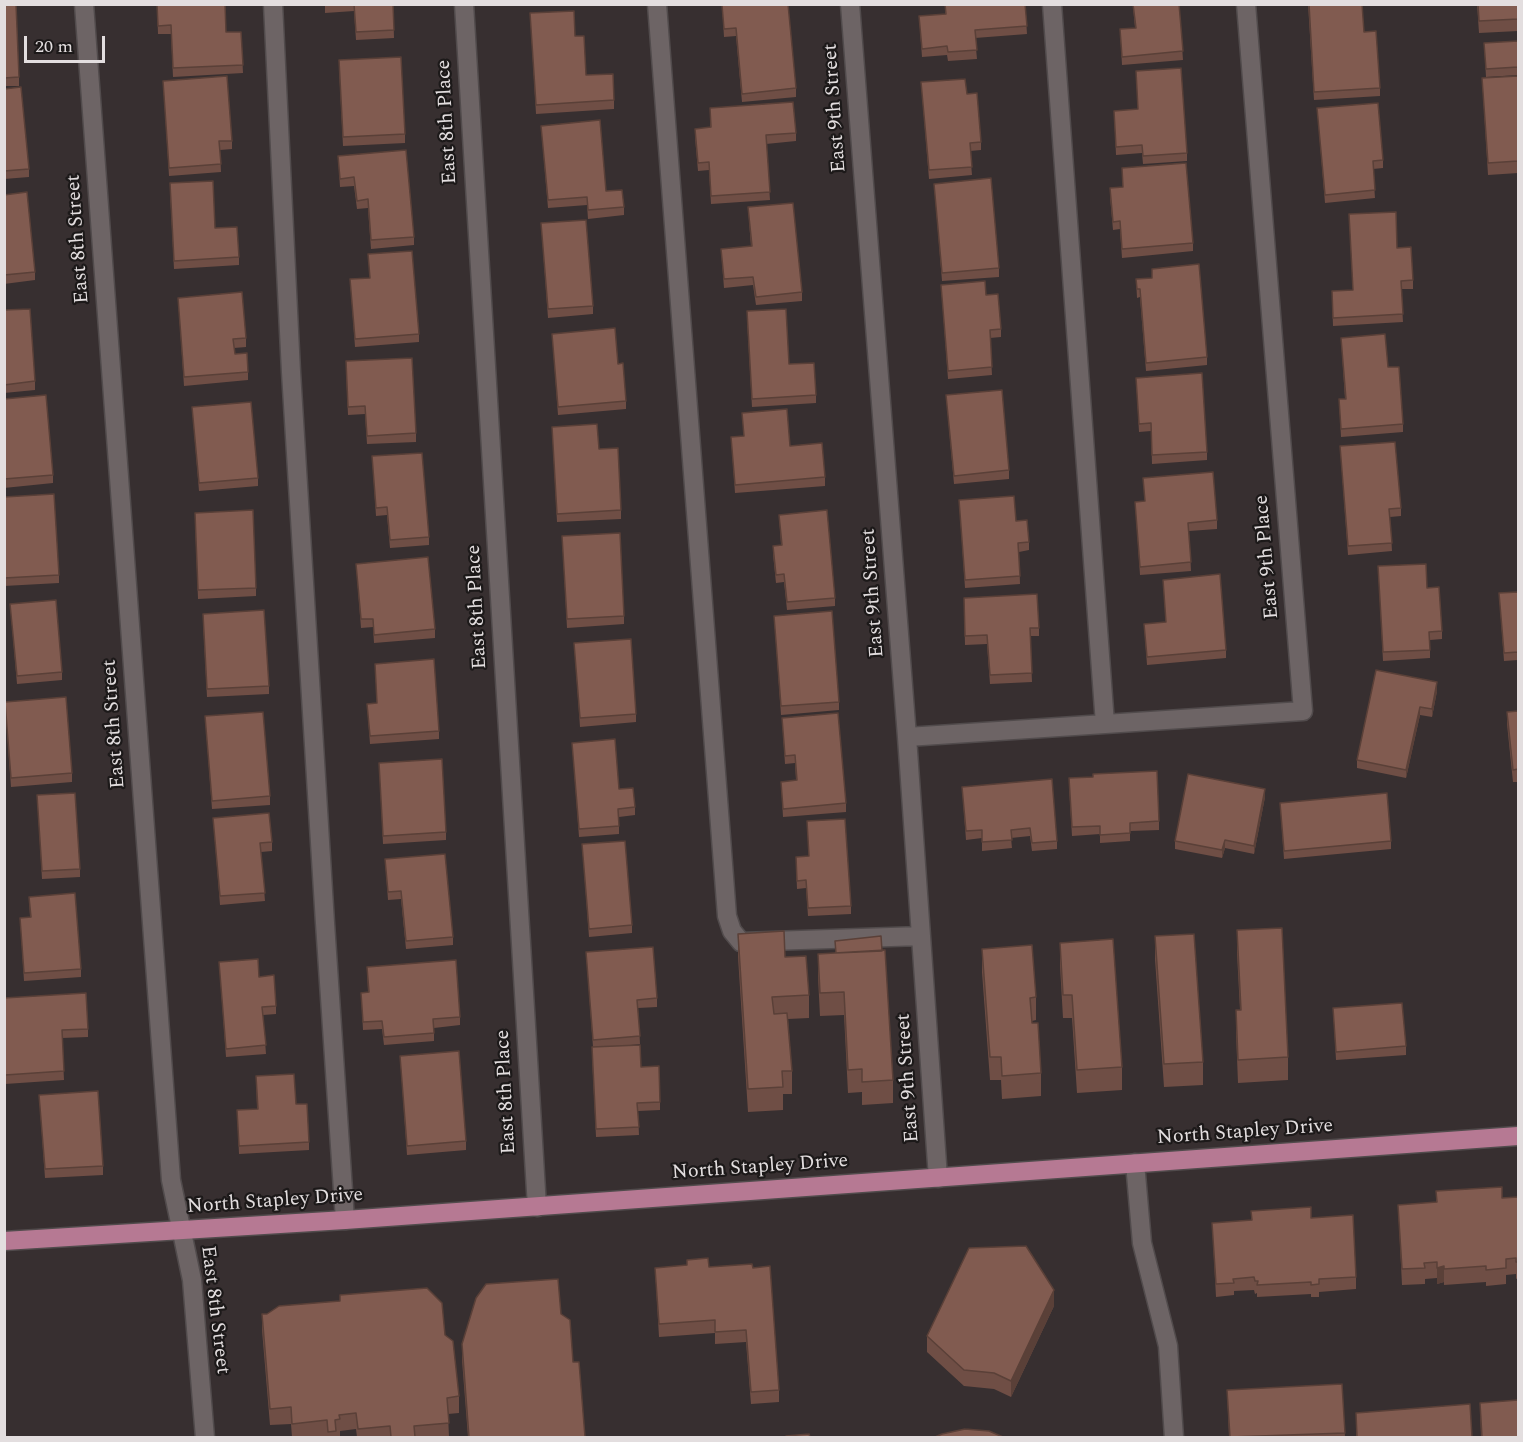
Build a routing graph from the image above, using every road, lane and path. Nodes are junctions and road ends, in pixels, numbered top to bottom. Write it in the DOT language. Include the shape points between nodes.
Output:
graph roads {
  1 [pos="84,4"];
  2 [pos="273,4"];
  3 [pos="464,4"];
  4 [pos="657,4"];
  5 [pos="850,4"];
  6 [pos="1052,4"];
  7 [pos="1246,4"];
  8 [pos="1105,724"];
  9 [pos="908,737"];
  10 [pos="921,936"];
  11 [pos="1518,1137"];
  12 [pos="1135,1163"];
  13 [pos="938,1178"];
  14 [pos="537,1207"];
  15 [pos="345,1221"];
  16 [pos="180,1231"];
  17 [pos="4,1241"];
  18 [pos="205,1437"];
  19 [pos="1174,1437"];
  1 -- 16 [label="street, East 8th Street" via="171,1180"];
  2 -- 15 [label="street" via="291,372"];
  3 -- 14 [label="street, East 8th Place"];
  4 -- 10 [label="street" via="727,916 741,942"];
  5 -- 9 [label="street, East 9th Street"];
  6 -- 8 [label="street"];
  7 -- 8 [label="street, East 9th Place" via="1303,711"];
  8 -- 9 [label="street, East 9th Place"];
  9 -- 10 [label="street, East 9th Street"];
  10 -- 13 [label="street, East 9th Street"];
  11 -- 12 [label="main road, North Stapley Drive"];
  12 -- 13 [label="main road, North Stapley Drive"];
  12 -- 19 [label="street" via="1142,1243 1168,1346"];
  13 -- 14 [label="main road, North Stapley Drive"];
  14 -- 15 [label="main road, North Stapley Drive"];
  15 -- 16 [label="main road, North Stapley Drive"];
  16 -- 17 [label="main road, North Stapley Drive"];
  16 -- 18 [label="street, East 8th Street" via="192,1280"];
}
